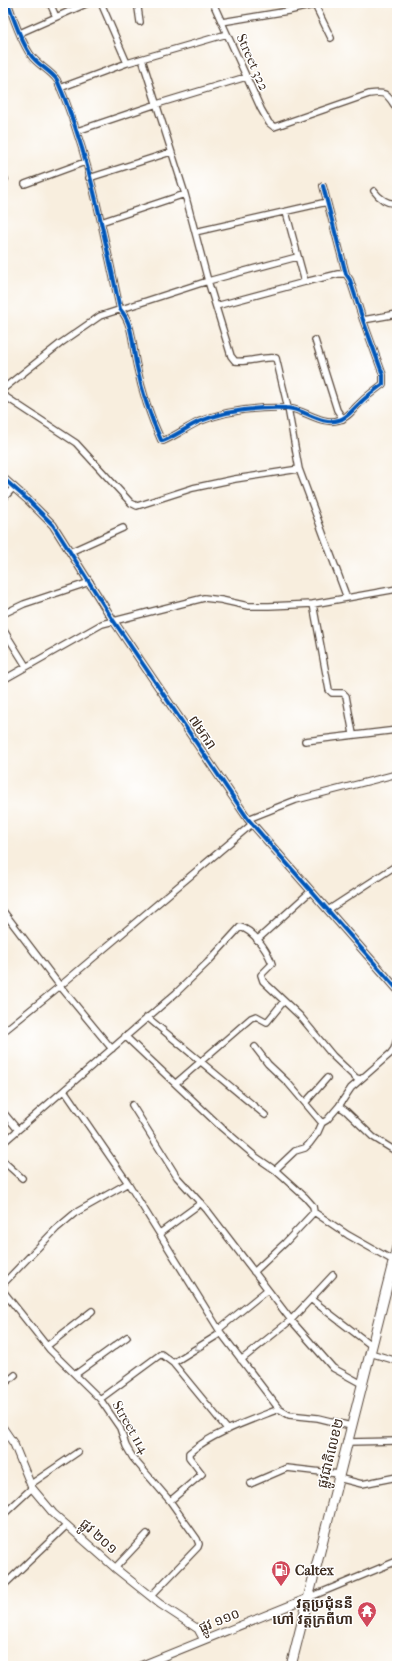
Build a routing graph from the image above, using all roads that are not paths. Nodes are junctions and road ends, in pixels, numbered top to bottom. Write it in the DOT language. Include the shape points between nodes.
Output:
graph roads {
  1 [pos="8,3"];
  2 [pos="50,3"];
  3 [pos="88,3"];
  4 [pos="101,3"];
  5 [pos="141,3"];
  6 [pos="213,3"];
  7 [pos="322,3"];
  8 [pos="315,6"];
  9 [pos="56,17"];
  10 [pos="140,22"];
  11 [pos="222,22"];
  12 [pos="20,33"];
  13 [pos="227,34"];
  14 [pos="331,38"];
  15 [pos="142,59"];
  16 [pos="127,63"];
  17 [pos="246,77"];
  18 [pos="60,88"];
  19 [pos="156,104"];
  20 [pos="397,110"];
  21 [pos="77,131"];
  22 [pos="171,152"];
  23 [pos="85,162"];
  24 [pos="90,178"];
  25 [pos="25,184"];
  26 [pos="323,186"];
  27 [pos="374,191"];
  28 [pos="185,194"];
  29 [pos="327,202"];
  30 [pos="397,203"];
  31 [pos="286,212"];
  32 [pos="100,222"];
  33 [pos="195,232"];
  34 [pos="297,257"];
  35 [pos="346,274"];
  36 [pos="208,281"];
  37 [pos="305,282"];
  38 [pos="216,306"];
  39 [pos="120,309"];
  40 [pos="397,314"];
  41 [pos="363,320"];
  42 [pos="315,340"];
  43 [pos="3,388"];
  44 [pos="3,395"];
  45 [pos="288,408"];
  46 [pos="343,419"];
  47 [pos="299,469"];
  48 [pos="3,478"];
  49 [pos="14,487"];
  50 [pos="3,499"];
  51 [pos="123,528"];
  52 [pos="70,552"];
  53 [pos="90,582"];
  54 [pos="397,589"];
  55 [pos="347,598"];
  56 [pos="313,604"];
  57 [pos="3,614"];
  58 [pos="113,620"];
  59 [pos="3,629"];
  60 [pos="26,666"];
  61 [pos="3,680"];
  62 [pos="397,730"];
  63 [pos="353,734"];
  64 [pos="304,741"];
  65 [pos="397,774"];
  66 [pos="250,821"];
  67 [pos="397,865"];
  68 [pos="311,891"];
  69 [pos="328,910"];
  70 [pos="3,911"];
  71 [pos="257,940"];
  72 [pos="60,986"];
  73 [pos="397,989"];
  74 [pos="284,1001"];
  75 [pos="147,1017"];
  76 [pos="3,1032"];
  77 [pos="125,1036"];
  78 [pos="397,1040"];
  79 [pos="255,1047"];
  80 [pos="112,1049"];
  81 [pos="200,1061"];
  82 [pos="327,1078"];
  83 [pos="360,1079"];
  84 [pos="176,1083"];
  85 [pos="64,1090"];
  86 [pos="305,1103"];
  87 [pos="132,1105"];
  88 [pos="339,1106"];
  89 [pos="3,1112"];
  90 [pos="265,1115"];
  91 [pos="322,1123"];
  92 [pos="18,1130"];
  93 [pos="3,1143"];
  94 [pos="397,1152"];
  95 [pos="3,1161"];
  96 [pos="275,1170"];
  97 [pos="22,1178"];
  98 [pos="128,1183"];
  99 [pos="201,1203"];
  100 [pos="314,1212"];
  101 [pos="160,1233"];
  102 [pos="397,1248"];
  103 [pos="394,1268"];
  104 [pos="254,1272"];
  105 [pos="333,1275"];
  106 [pos="3,1284"];
  107 [pos="267,1290"];
  108 [pos="3,1291"];
  109 [pos="312,1300"];
  110 [pos="92,1311"];
  111 [pos="291,1320"];
  112 [pos="220,1331"];
  113 [pos="127,1337"];
  114 [pos="47,1346"];
  115 [pos="371,1350"];
  116 [pos="241,1360"];
  117 [pos="397,1361"];
  118 [pos="173,1363"];
  119 [pos="76,1374"];
  120 [pos="14,1375"];
  121 [pos="362,1384"];
  122 [pos="3,1385"];
  123 [pos="100,1399"];
  124 [pos="280,1409"];
  125 [pos="351,1426"];
  126 [pos="3,1428"];
  127 [pos="228,1430"];
  128 [pos="397,1441"];
  129 [pos="348,1442"];
  130 [pos="78,1452"];
  131 [pos="339,1476"];
  132 [pos="397,1476"];
  133 [pos="250,1484"];
  134 [pos="32,1486"];
  135 [pos="170,1501"];
  136 [pos="3,1514"];
  137 [pos="68,1525"];
  138 [pos="147,1534"];
  139 [pos="397,1561"];
  140 [pos="115,1568"];
  141 [pos="3,1586"];
  142 [pos="151,1596"];
  143 [pos="308,1598"];
  144 [pos="204,1640"];
  145 [pos="140,1666"];
  146 [pos="291,1666"];
  1 -- 12 [label="street"];
  2 -- 9 [label="street"];
  3 -- 9 [label="street"];
  4 -- 16 [label="street"];
  5 -- 10 [label="street" via="138,8"];
  6 -- 11 [label="street, Street 322"];
  7 -- 8 [label="street"];
  8 -- 11 [label="street"];
  8 -- 14 [label="street"];
  9 -- 12 [label="street"];
  11 -- 13 [label="street, Street 322"];
  12 -- 18 [label="street" via="30,54 54,75"];
  13 -- 15 [label="street"];
  13 -- 17 [label="street, Street 322"];
  15 -- 16 [label="street"];
  15 -- 19 [label="street"];
  16 -- 18 [label="street"];
  17 -- 19 [label="street"];
  17 -- 20 [label="street, Street 322" via="269,124 274,127 380,92 387,94"];
  18 -- 21 [label="street"];
  19 -- 21 [label="street"];
  19 -- 22 [label="street"];
  21 -- 23 [label="street"];
  22 -- 24 [label="street"];
  22 -- 28 [label="street"];
  23 -- 24 [label="street"];
  23 -- 25 [label="street"];
  24 -- 32 [label="street"];
  26 -- 29 [label="street"];
  27 -- 30 [label="street" via="386,201"];
  28 -- 32 [label="street"];
  28 -- 33 [label="street"];
  29 -- 31 [label="street"];
  29 -- 35 [label="street"];
  31 -- 33 [label="street"];
  31 -- 34 [label="street"];
  32 -- 39 [label="street"];
  33 -- 36 [label="street"];
  34 -- 36 [label="street"];
  34 -- 37 [label="street"];
  35 -- 37 [label="street"];
  35 -- 41 [label="street"];
  36 -- 38 [label="street"];
  36 -- 39 [label="street"];
  37 -- 38 [label="street"];
  38 -- 45 [label="street" via="231,356 235,361 276,358"];
  39 -- 43 [label="street" via="100,316"];
  39 -- 45 [label="street" via="126,316 146,403 161,440 167,440 200,422 229,413"];
  40 -- 41 [label="street"];
  41 -- 46 [label="street" via="384,380 383,384"];
  42 -- 46 [label="street" via="337,410"];
  44 -- 47 [label="street" via="76,443 131,503 137,506 193,488"];
  45 -- 46 [label="street" via="329,421"];
  45 -- 47 [label="street"];
  47 -- 55 [label="street"];
  48 -- 49 [label="street, ៧មករា"];
  49 -- 50 [label="street"];
  49 -- 52 [label="street, ៧មករា" via="52,525"];
  51 -- 52 [label="street"];
  52 -- 53 [label="street, ៧មករា"];
  53 -- 57 [label="street" via="24,604"];
  53 -- 58 [label="street, ៧មករា"];
  54 -- 55 [label="street"];
  55 -- 56 [label="street"];
  56 -- 58 [label="street" via="248,606 204,598"];
  56 -- 63 [label="street" via="329,690 346,696"];
  58 -- 60 [label="street"];
  58 -- 66 [label="street, ៧មករា"];
  59 -- 60 [label="street"];
  60 -- 61 [label="street"];
  62 -- 63 [label="street"];
  63 -- 64 [label="street"];
  65 -- 66 [label="street" via="296,800"];
  66 -- 68 [label="street, ៧មករា"];
  66 -- 72 [label="street"];
  67 -- 69 [label="street"];
  68 -- 69 [label="street, ៧មករា"];
  68 -- 71 [label="street"];
  69 -- 73 [label="street, ៧មករា"];
  70 -- 72 [label="street"];
  71 -- 74 [label="street" via="272,964 261,975 262,978"];
  71 -- 75 [label="street" via="248,930 240,927 201,969"];
  72 -- 76 [label="street"];
  72 -- 80 [label="street"];
  74 -- 81 [label="street" via="267,1022 254,1016"];
  74 -- 83 [label="street" via="333,1056"];
  75 -- 77 [label="street"];
  75 -- 81 [label="street"];
  77 -- 80 [label="street"];
  77 -- 84 [label="street"];
  78 -- 83 [label="street" via="391,1053"];
  79 -- 86 [label="street"];
  80 -- 85 [label="street"];
  81 -- 84 [label="street"];
  81 -- 90 [label="street"];
  82 -- 86 [label="street"];
  83 -- 88 [label="street"];
  84 -- 96 [label="street" via="222,1128"];
  85 -- 92 [label="street"];
  85 -- 98 [label="street"];
  86 -- 91 [label="street"];
  87 -- 99 [label="street" via="177,1178"];
  88 -- 91 [label="street"];
  88 -- 94 [label="street" via="373,1137"];
  89 -- 92 [label="street"];
  91 -- 96 [label="street" via="305,1148 295,1151"];
  92 -- 93 [label="street"];
  95 -- 97 [label="street"];
  96 -- 100 [label="street" via="306,1197"];
  98 -- 101 [label="street"];
  98 -- 106 [label="street" via="75,1213"];
  99 -- 101 [label="street"];
  99 -- 104 [label="street"];
  100 -- 103 [label="street"];
  100 -- 104 [label="street"];
  101 -- 112 [label="street"];
  102 -- 103 [label="highway, ផ្លូវជាតិលេខ២"];
  103 -- 115 [label="highway, ផ្លូវជាតិលេខ២"];
  104 -- 107 [label="street"];
  105 -- 109 [label="street"];
  107 -- 111 [label="street"];
  107 -- 112 [label="street"];
  108 -- 114 [label="street, Street 114"];
  109 -- 111 [label="street"];
  109 -- 115 [label="street"];
  110 -- 114 [label="street"];
  111 -- 116 [label="street"];
  111 -- 121 [label="street" via="333,1368"];
  112 -- 116 [label="street"];
  112 -- 118 [label="street, one-way"];
  113 -- 119 [label="street"];
  114 -- 119 [label="street, Street 114"];
  115 -- 117 [label="street"];
  115 -- 121 [label="highway, ផ្លូវជាតិលេខ២"];
  116 -- 124 [label="street"];
  118 -- 123 [label="street" via="161,1354"];
  118 -- 127 [label="street"];
  119 -- 123 [label="street, Street 114"];
  120 -- 122 [label="street"];
  121 -- 125 [label="highway, ផ្លូវជាតិលេខ២"];
  123 -- 135 [label="street, Street 114" via="120,1428 133,1458"];
  124 -- 125 [label="street" via="289,1415 318,1418"];
  124 -- 127 [label="street"];
  125 -- 129 [label="highway, ផ្លូវជាតិលេខ២"];
  126 -- 134 [label="street, ផ្លូវ ២០១" via="14,1444"];
  127 -- 135 [label="street" via="189,1453 189,1457 202,1474"];
  128 -- 129 [label="street"];
  129 -- 131 [label="highway, ផ្លូវជាតិលេខ២"];
  130 -- 134 [label="street"];
  131 -- 132 [label="street" via="362,1484"];
  131 -- 133 [label="street" via="286,1468"];
  131 -- 143 [label="highway, ផ្លូវជាតិលេខ២"];
  134 -- 136 [label="street"];
  134 -- 137 [label="street, ផ្លូវ ២០១" via="53,1513"];
  135 -- 142 [label="street, Street 114" via="199,1544"];
  137 -- 140 [label="street, ផ្លូវ ២០១"];
  137 -- 141 [label="street"];
  138 -- 140 [label="street"];
  139 -- 143 [label="street"];
  140 -- 142 [label="street, ផ្លូវ ២០១"];
  142 -- 144 [label="street, ផ្លូវ ២០១" via="198,1629"];
  143 -- 144 [label="street, ផ្លូវ ១១០"];
  143 -- 146 [label="highway, ផ្លូវជាតិលេខ២"];
  144 -- 145 [label="street, ផ្លូវ ១១០"];
}
